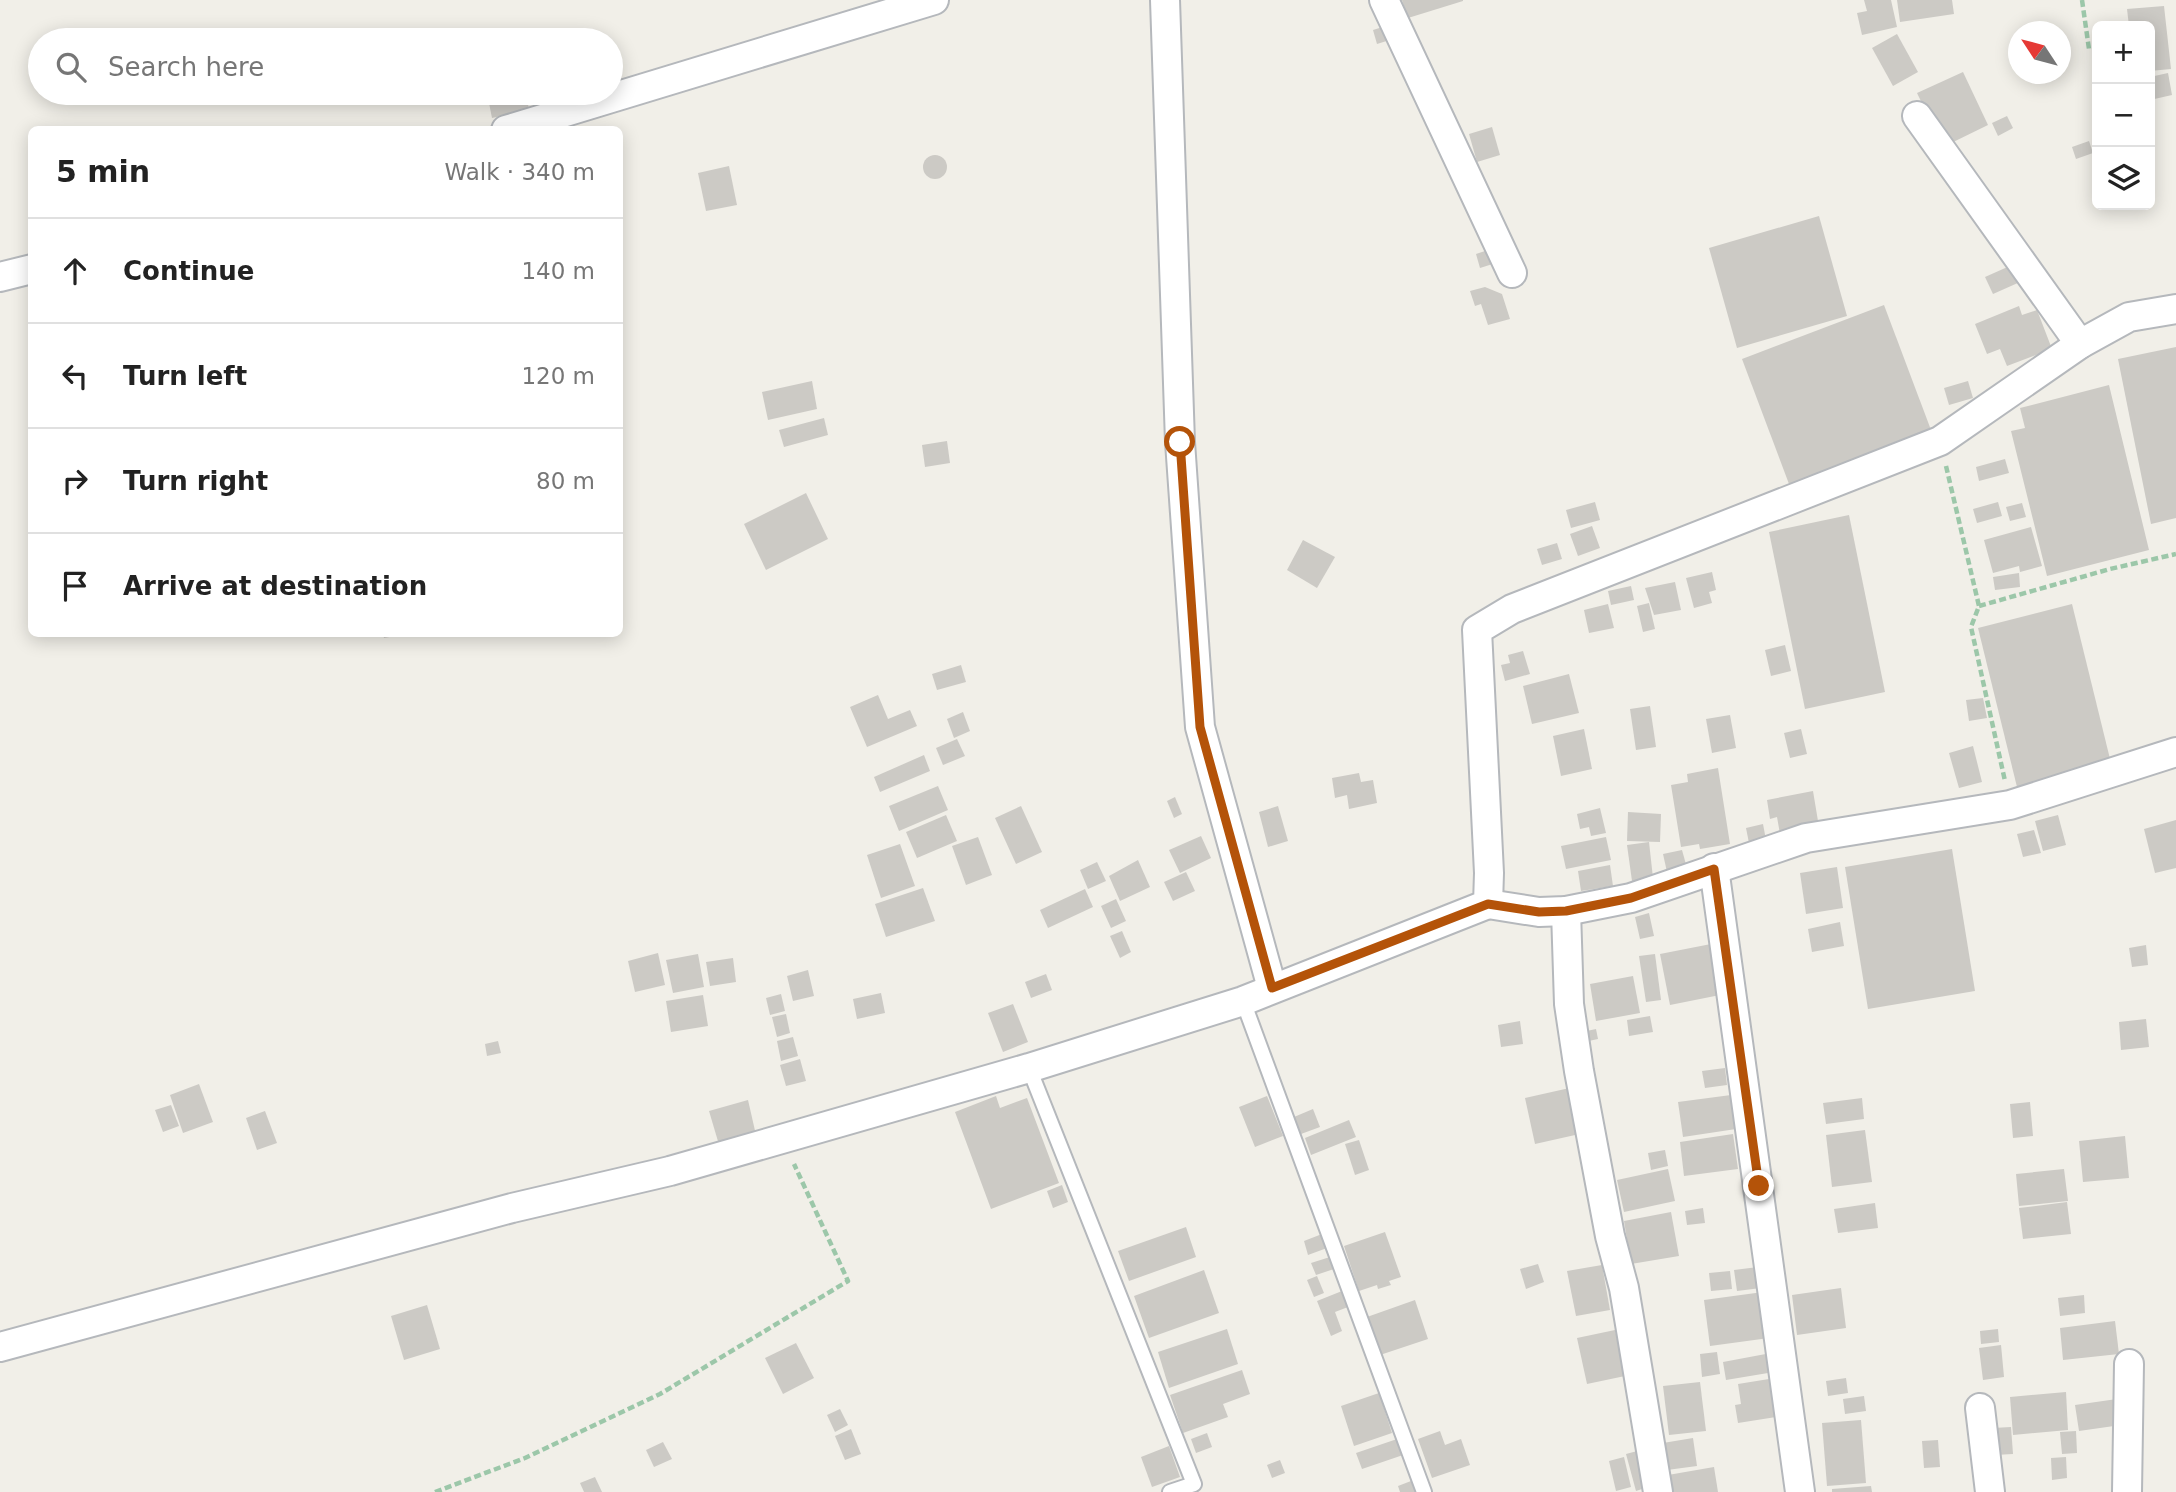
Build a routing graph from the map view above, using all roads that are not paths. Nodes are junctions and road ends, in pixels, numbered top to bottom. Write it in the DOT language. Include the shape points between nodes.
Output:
graph roads {
  1 [pos="934,0"];
  2 [pos="1165,0"];
  3 [pos="1384,0"];
  4 [pos="623,94"];
  5 [pos="588,105"];
  6 [pos="1917,116"];
  7 [pos="519,126"];
  8 [pos="28,270"];
  9 [pos="1512,273"];
  10 [pos="0,277"];
  11 [pos="2176,309"];
  12 [pos="2080,344"];
  13 [pos="2176,752"];
  14 [pos="1714,869"];
  15 [pos="1488,904"];
  16 [pos="1566,911"];
  17 [pos="1272,988"];
  18 [pos="1243,1001"];
  19 [pos="1029,1068"];
  20 [pos="0,1347"];
  21 [pos="2129,1364"];
  22 [pos="1980,1408"];
  23 [pos="1170,1492"];
  24 [pos="1424,1492"];
  25 [pos="1658,1492"];
  26 [pos="1800,1492"];
  27 [pos="1990,1492"];
  28 [pos="2127,1492"];
  1 -- 4 [label="street"];
  2 -- 17 [label="street" via="1180,442 1200,727"];
  3 -- 9 [label="street"];
  5 -- 7 [label="street"];
  6 -- 12 [label="street"];
  8 -- 10 [label="street"];
  11 -- 12 [label="street" via="2129,317"];
  12 -- 15 [label="street" via="1940,441 1512,608 1477,630"];
  13 -- 14 [label="street" via="2010,805 1806,838"];
  14 -- 16 [label="street" via="1631,898"];
  14 -- 26 [label="street"];
  15 -- 16 [label="street"];
  15 -- 17 [label="street"];
  16 -- 25 [label="street" via="1569,1004 1579,1071 1624,1288"];
  17 -- 18 [label="street"];
  18 -- 19 [label="street"];
  18 -- 24 [label="lane"];
  19 -- 20 [label="street" via="670,1171 512,1208"];
  19 -- 23 [label="lane" via="1194,1484"];
  21 -- 28 [label="street"];
  22 -- 27 [label="street"];
}
